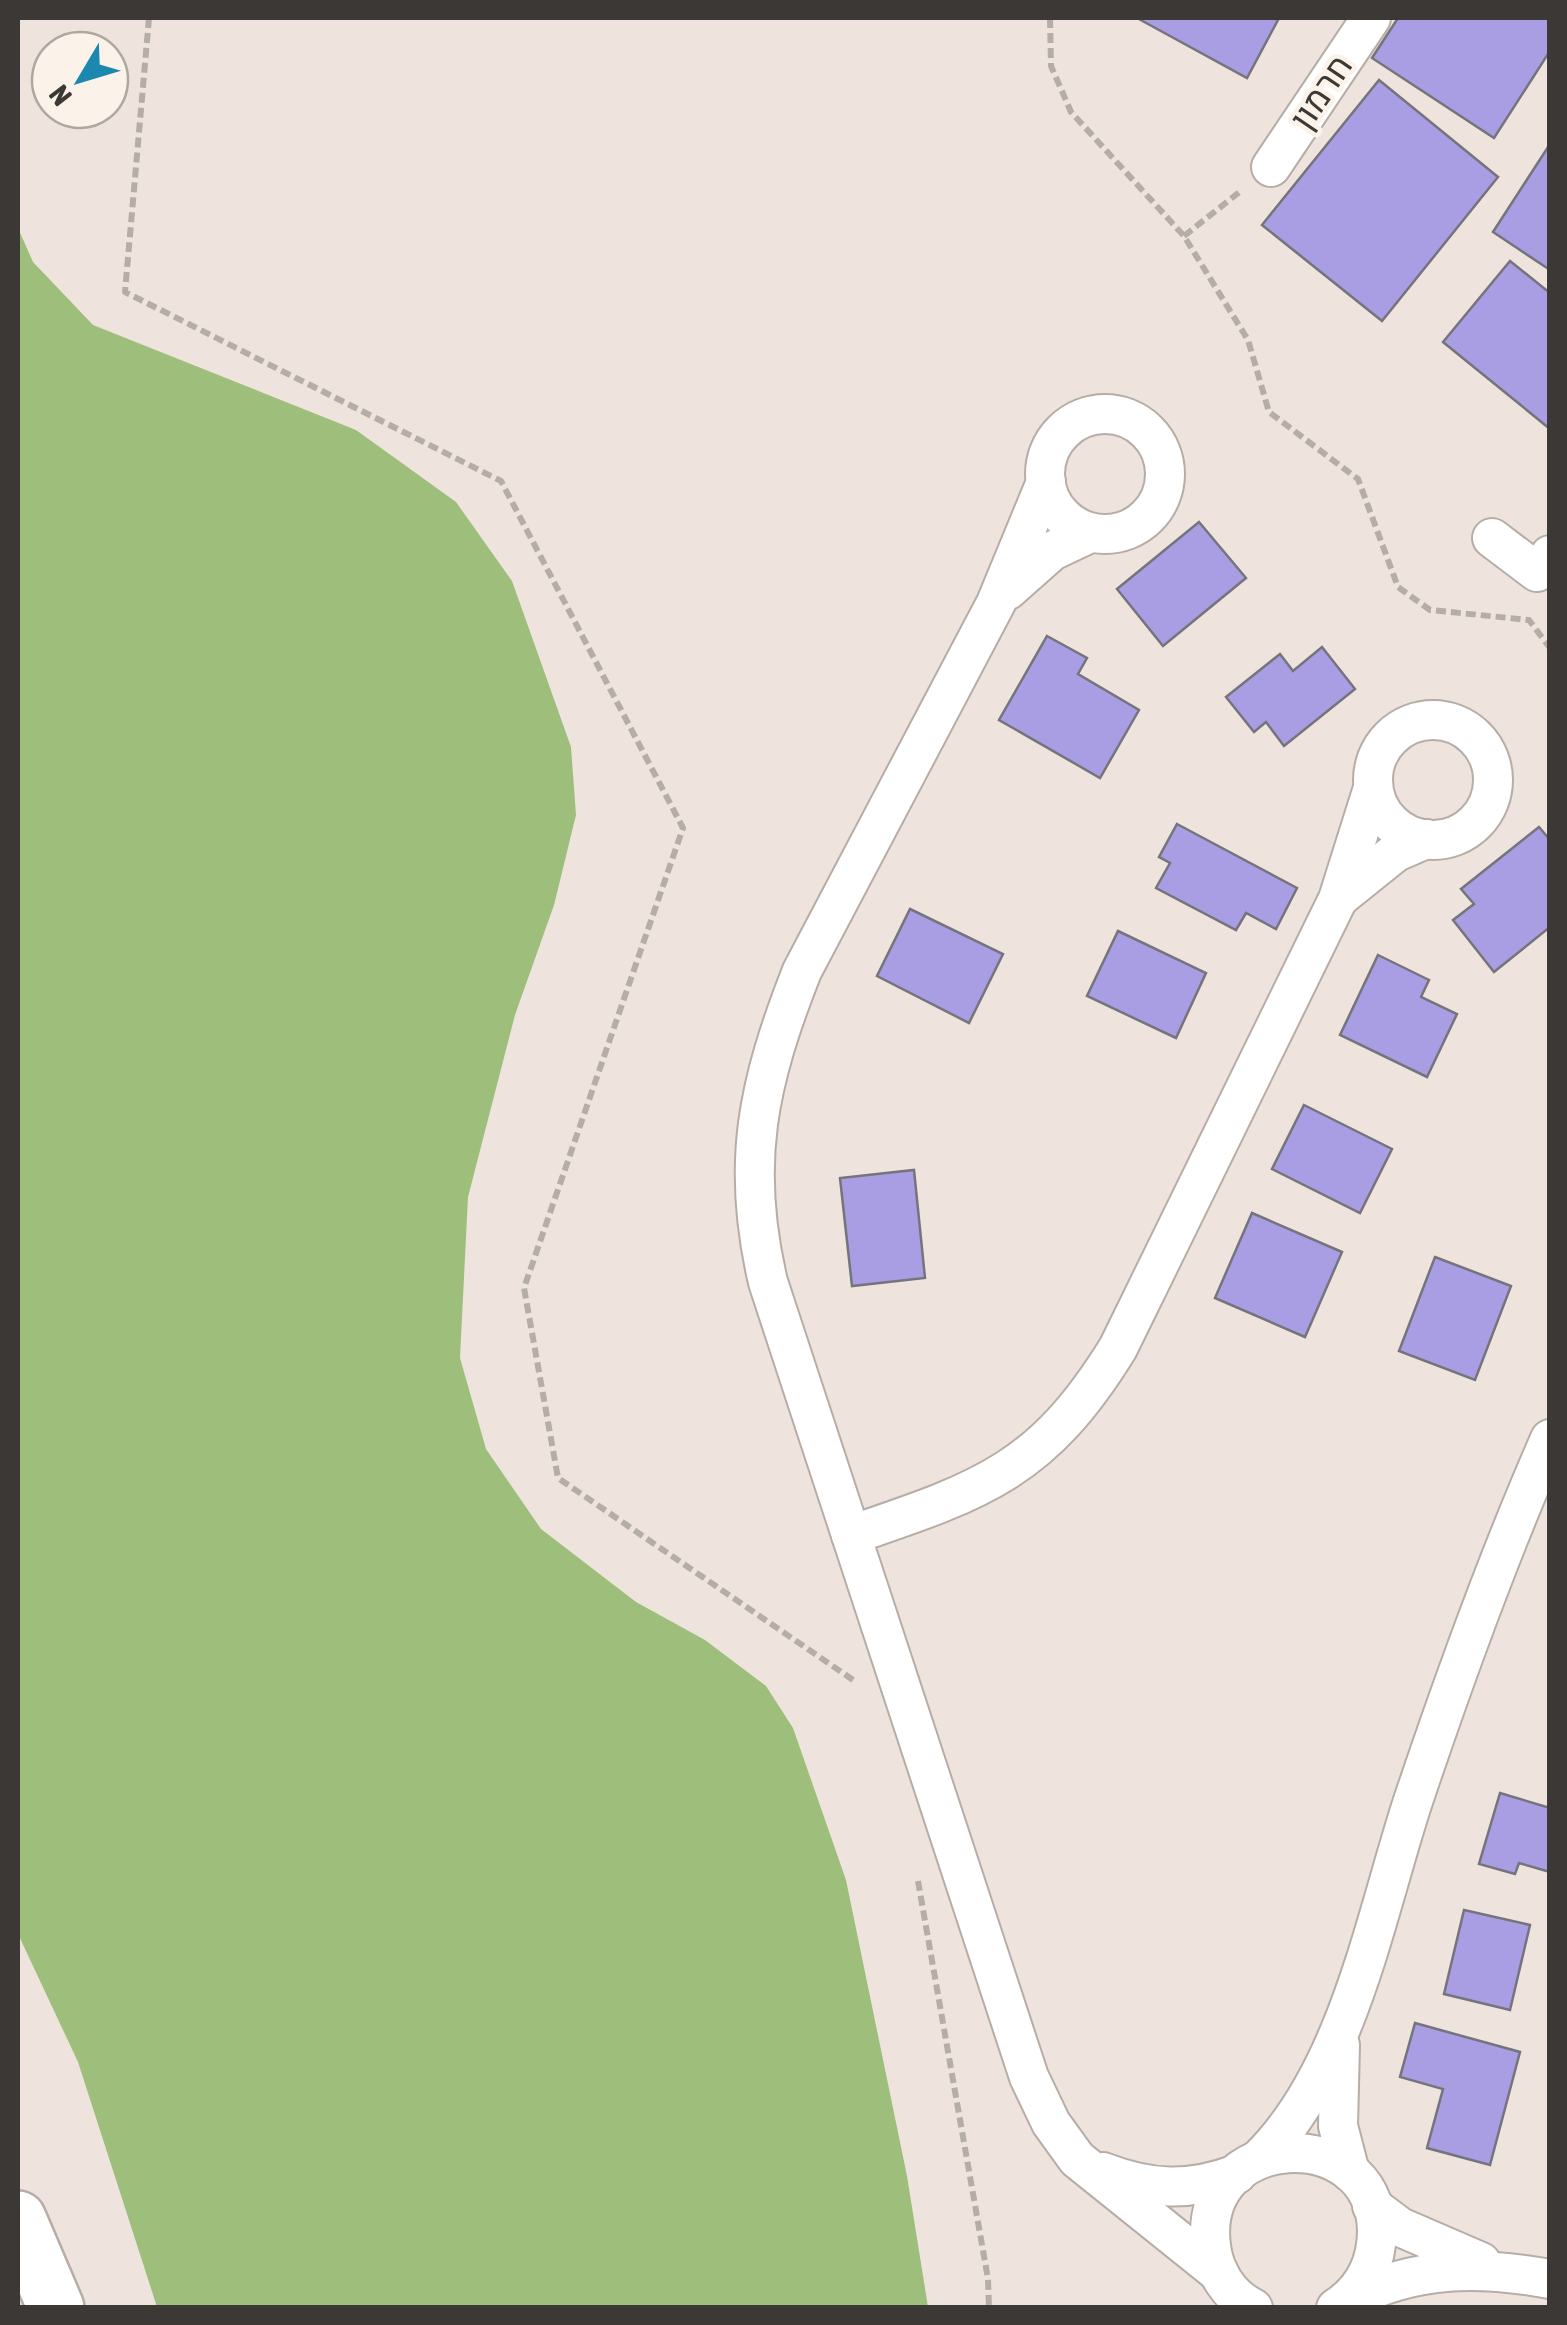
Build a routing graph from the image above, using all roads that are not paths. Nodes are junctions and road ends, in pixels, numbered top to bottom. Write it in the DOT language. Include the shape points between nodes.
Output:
graph roads {
  1 [pos="1371,18"];
  2 [pos="1271,167"];
  3 [pos="1046,482"];
  4 [pos="1090,533"];
  5 [pos="1492,538"];
  6 [pos="1550,555"];
  7 [pos="996,603"];
  8 [pos="1373,788"];
  9 [pos="1426,840"];
  10 [pos="1338,899"];
  11 [pos="1550,1439"];
  12 [pos="851,1534"];
  13 [pos="1342,2023"];
  14 [pos="1066,2142"];
  15 [pos="1248,2167"];
  16 [pos="1350,2172"];
  17 [pos="1372,2206"];
  18 [pos="18,2219"];
  19 [pos="1507,2272"];
  20 [pos="1550,2279"];
  21 [pos="1236,2296"];
  22 [pos="1344,2303"];
  23 [pos="56,2308"];
  1 -- 2 [label="street, חרמון"];
  3 -- 4 [label="street" via="1060,514"];
  3 -- 4 [label="street" via="1052,447 1076,421 1126,418 1152,438 1165,484 1151,514 1124,532"];
  3 -- 7 [label="street"];
  4 -- 7 [label="street" via="1052,551"];
  5 -- 6 [label="street" via="1537,572"];
  7 -- 12 [label="street" via="802,972 760,1098 751,1174 757,1234"];
  8 -- 9 [label="street" via="1388,820"];
  8 -- 9 [label="street" via="1379,753 1404,728 1438,720 1468,732 1493,774 1488,806 1452,838"];
  8 -- 10 [label="street"];
  9 -- 10 [label="street" via="1396,852"];
  10 -- 12 [label="street" via="1090,1394 1064,1426 998,1478"];
  11 -- 13 [label="street" via="1480,1611"];
  12 -- 14 [label="street" via="1029,2077"];
  13 -- 15 [label="street" via="1286,2133"];
  13 -- 16 [label="street" via="1338,2126"];
  14 -- 15 [label="street" via="1103,2172 1169,2189 1206,2186"];
  14 -- 21 [label="street" via="1109,2188"];
  15 -- 16 [label="street" via="1302,2151"];
  15 -- 21 [label="street" via="1215,2204 1209,2230"];
  16 -- 17 [label="street"];
  17 -- 19 [label="street" via="1446,2250"];
  17 -- 22 [label="street" via="1377,2248 1368,2276"];
  18 -- 23 [label="highway"];
  19 -- 20 [label="street"];
  19 -- 22 [label="street" via="1416,2274"];
}
